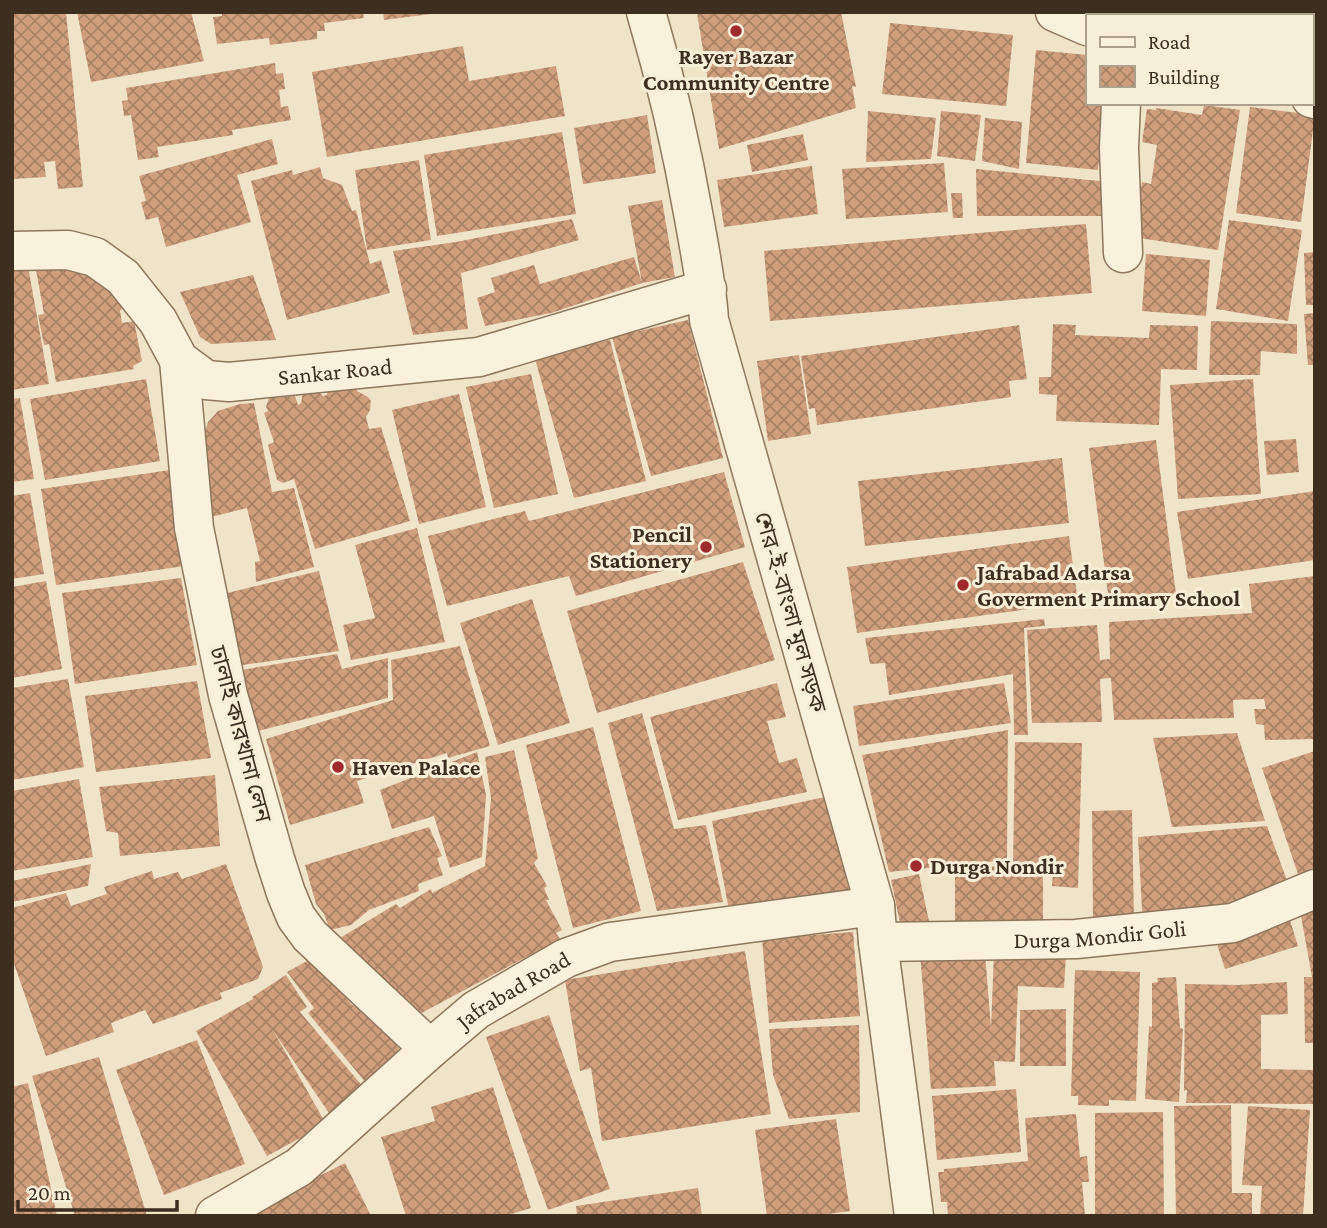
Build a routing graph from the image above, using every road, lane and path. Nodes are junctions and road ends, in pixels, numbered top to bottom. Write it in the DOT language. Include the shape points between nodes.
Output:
graph roads {
  1 [pos="646,12"];
  2 [pos="1055,12"];
  3 [pos="1086,26"];
  4 [pos="1121,105"];
  5 [pos="12,251"];
  6 [pos="1123,253"];
  7 [pos="707,289"];
  8 [pos="179,360"];
  9 [pos="1315,889"];
  10 [pos="876,924"];
  11 [pos="430,1049"];
  12 [pos="215,1216"];
  13 [pos="914,1216"];
  1 -- 7 [label="street, শের-ই-বাংলা মূল সড়ক" via="665,76"];
  2 -- 3 [label="street"];
  4 -- 6 [label="street"];
  5 -- 8 [label="street, Sankar Road" via="68,250 95,257 123,276 158,321"];
  7 -- 8 [label="street, Sankar Road" via="479,356 229,383 205,380"];
  7 -- 10 [label="street, শের-ই-বাংলা মূল সড়ক" via="709,320"];
  8 -- 11 [label="street, ঢালাই কারখানা লেন" via="194,528 228,695 286,893 310,936"];
  9 -- 10 [label="street, Durga Mondir Goli" via="1233,923 1076,939"];
  10 -- 11 [label="street, Jafrabad Road" via="610,943 540,972 476,1010"];
  10 -- 13 [label="street, শের-ই-বাংলা মূল সড়ক"];
  11 -- 12 [label="street, Jafrabad Road" via="299,1167"];
}
